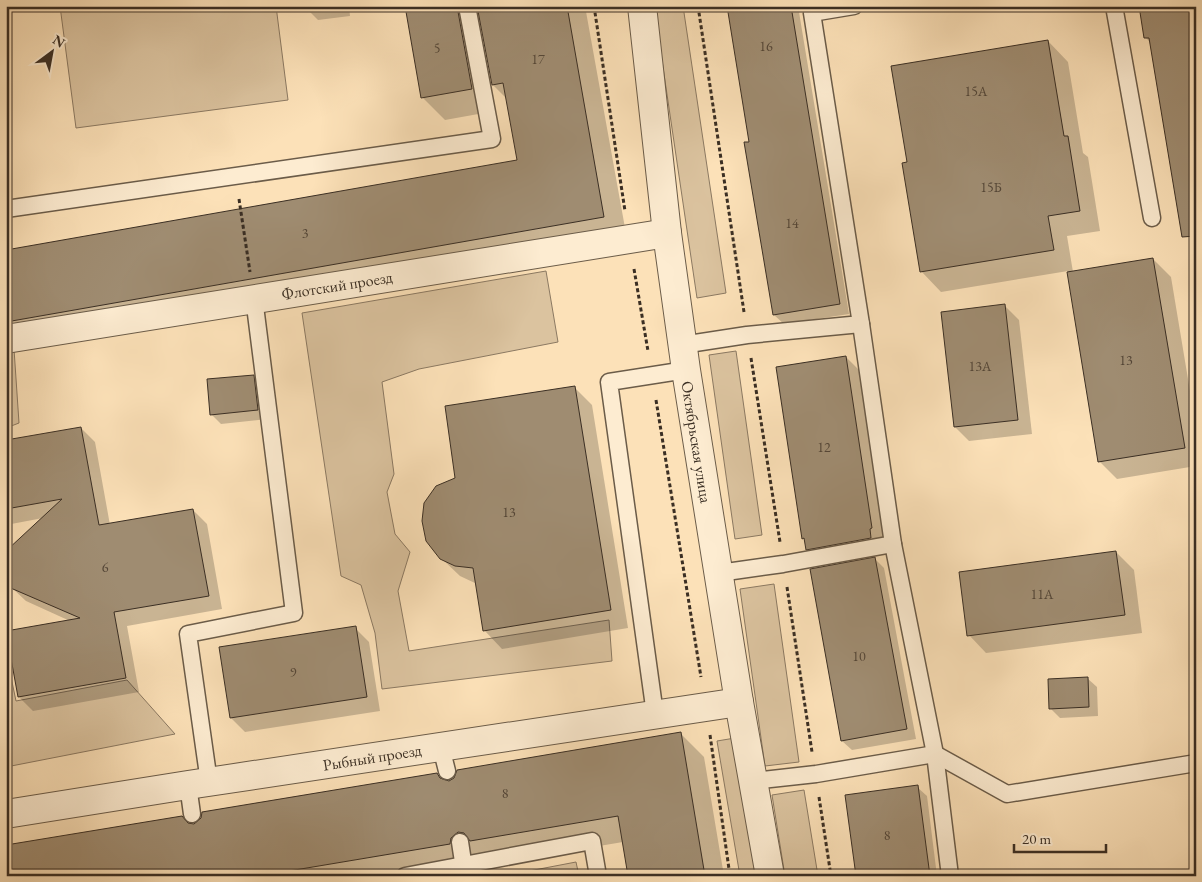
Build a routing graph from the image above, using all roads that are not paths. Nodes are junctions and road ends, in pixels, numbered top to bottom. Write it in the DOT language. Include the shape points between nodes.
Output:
graph roads {
  1 [pos="467,6"];
  2 [pos="642,6"];
  3 [pos="854,6"];
  4 [pos="1114,6"];
  5 [pos="811,10"];
  6 [pos="6,209"];
  7 [pos="1152,218"];
  8 [pos="667,233"];
  9 [pos="254,298"];
  10 [pos="861,324"];
  11 [pos="6,339"];
  12 [pos="684,357"];
  13 [pos="893,544"];
  14 [pos="718,573"];
  15 [pos="739,702"];
  16 [pos="655,714"];
  17 [pos="935,754"];
  18 [pos="1196,763"];
  19 [pos="753,780"];
  20 [pos="199,783"];
  21 [pos="6,814"];
  22 [pos="192,814"];
  23 [pos="460,842"];
  24 [pos="465,870"];
  25 [pos="405,876"];
  26 [pos="598,876"];
  27 [pos="770,876"];
  28 [pos="950,876"];
  1 -- 6 [label="lane" via="492,139"];
  2 -- 8 [label="street, Октябрьская улица"];
  3 -- 5 [label="lane"];
  4 -- 7 [label="lane"];
  5 -- 10 [label="lane"];
  8 -- 9 [label="street, Флотский проезд"];
  8 -- 12 [label="street, Октябрьская улица"];
  9 -- 11 [label="street, Флотский проезд"];
  9 -- 20 [label="lane" via="294,613 188,634"];
  10 -- 12 [label="lane" via="747,334"];
  10 -- 13 [label="lane"];
  12 -- 14 [label="street, Октябрьская улица"];
  12 -- 16 [label="lane" via="652,375 609,382"];
  13 -- 14 [label="lane"];
  13 -- 17 [label="lane"];
  14 -- 15 [label="street, Октябрьская улица"];
  15 -- 16 [label="street, Рыбный проезд"];
  15 -- 19 [label="street, Октябрьская улица"];
  16 -- 20 [label="street, Рыбный проезд" via="444,759"];
  17 -- 18 [label="lane" via="1007,794"];
  17 -- 19 [label="lane" via="816,774"];
  17 -- 28 [label="lane"];
  19 -- 27 [label="street, Октябрьская улица"];
  20 -- 21 [label="street, Рыбный проезд"];
  20 -- 22 [label="lane"];
  23 -- 24 [label="lane"];
  24 -- 25 [label="lane"];
  24 -- 26 [label="lane" via="592,840"];
}
